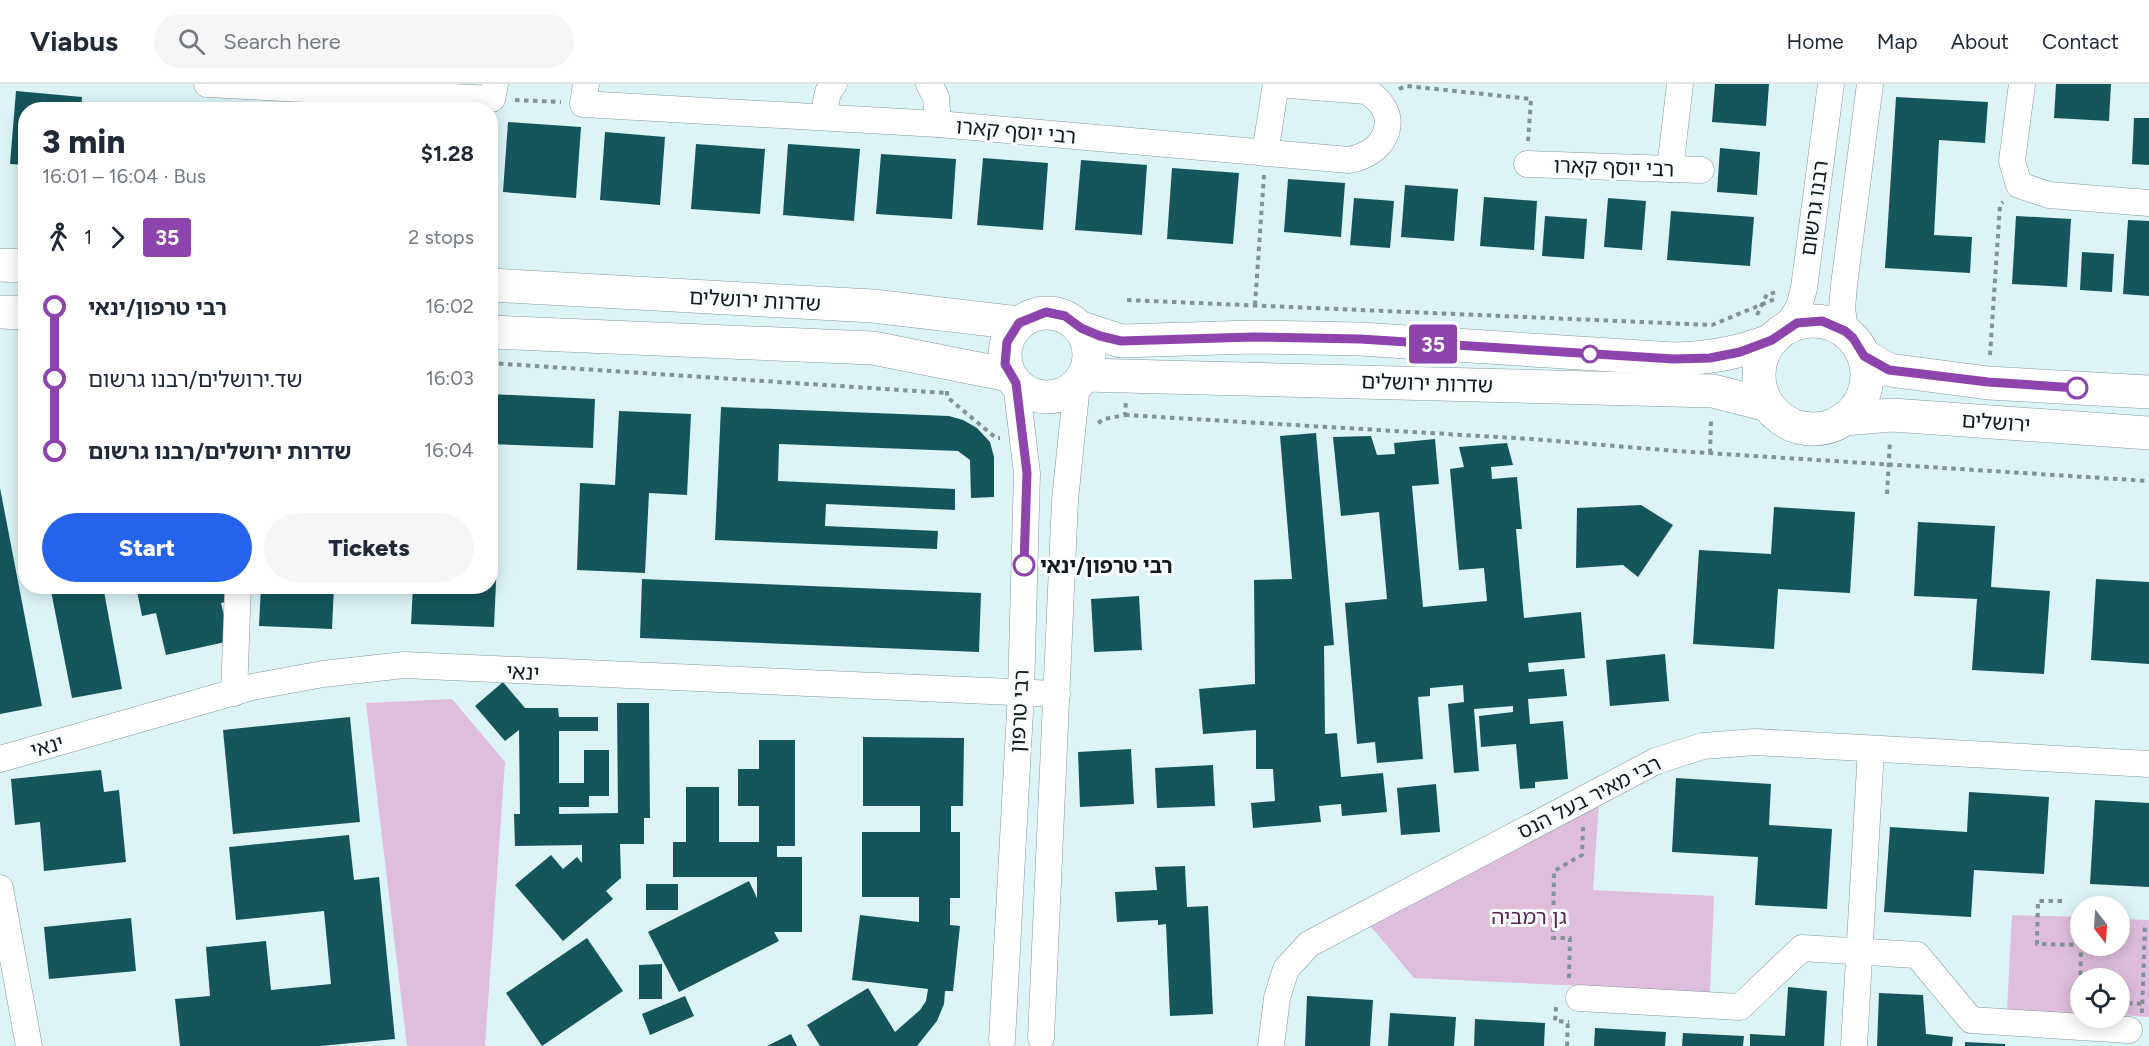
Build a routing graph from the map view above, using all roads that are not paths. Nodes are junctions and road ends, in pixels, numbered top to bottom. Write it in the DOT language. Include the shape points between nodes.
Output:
graph roads {
  1 [pos="207,84"];
  2 [pos="834,84"];
  3 [pos="929,84"];
  4 [pos="1276,84"];
  5 [pos="1680,84"];
  6 [pos="1831,84"];
  7 [pos="1870,84"];
  8 [pos="2022,84"];
  9 [pos="493,91"];
  10 [pos="585,94"];
  11 [pos="823,117"];
  12 [pos="938,124"];
  13 [pos="1265,153"];
  14 [pos="1527,164"];
  15 [pos="1670,169"];
  16 [pos="1701,170"];
  17 [pos="2149,203"];
  18 [pos="0,265"];
  19 [pos="18,266"];
  20 [pos="498,285"];
  21 [pos="0,312"];
  22 [pos="18,313"];
  23 [pos="1019,323"];
  24 [pos="1081,328"];
  25 [pos="1771,329"];
  26 [pos="498,332"];
  27 [pos="1855,343"];
  28 [pos="1013,379"];
  29 [pos="1081,380"];
  30 [pos="2149,392"];
  31 [pos="1768,405"];
  32 [pos="1844,419"];
  33 [pos="2149,433"];
  34 [pos="238,594"];
  35 [pos="234,693"];
  36 [pos="1021,693"];
  37 [pos="1057,694"];
  38 [pos="1871,749"];
  39 [pos="0,759"];
  40 [pos="2149,764"];
  41 [pos="0,888"];
  42 [pos="1860,951"];
  43 [pos="1572,999"];
  44 [pos="2136,1027"];
  45 [pos="1048,1042"];
  46 [pos="997,1043"];
  47 [pos="29,1046"];
  48 [pos="1270,1046"];
  49 [pos="1854,1046"];
  1 -- 9 [label="street"];
  2 -- 11 [label="street" via="828,92"];
  3 -- 12 [label="street" via="936,98"];
  4 -- 13 [label="street"];
  4 -- 13 [label="street, רבי יוסף קארו" via="1366,91 1383,107 1389,124 1379,148 1365,158"];
  5 -- 15 [label="street"];
  6 -- 25 [label="street, רבנו גרשום" via="1804,288 1799,307"];
  7 -- 27 [label="street, רבנו גרשום" via="1842,308"];
  8 -- 17 [label="street" via="2012,161 2019,184 2049,195"];
  10 -- 11 [label="street, רבי יוסף קארו"];
  11 -- 12 [label="street, רבי יוסף קארו"];
  12 -- 13 [label="street, רבי יוסף קארו"];
  14 -- 15 [label="street, רבי יוסף קארו"];
  15 -- 16 [label="street, רבי יוסף קארו"];
  18 -- 19 [label="main road"];
  20 -- 23 [label="main road, שדרות ירושלים" via="873,306"];
  21 -- 22 [label="main road"];
  23 -- 24 [label="main road" via="1046,312 1065,316"];
  23 -- 28 [label="main road" via="1005,353"];
  24 -- 25 [label="main road, שדרות ירושלים" via="1121,341 1360,339 1674,359 1740,352"];
  24 -- 29 [label="main road" via="1089,351"];
  25 -- 27 [label="main road" via="1822,321"];
  25 -- 31 [label="main road" via="1760,365 1761,386"];
  26 -- 28 [label="main road, שדרות ירושלים" via="873,348"];
  27 -- 30 [label="main road, ירושלים" via="1889,370 1988,382"];
  27 -- 32 [label="main road" via="1868,377 1859,404"];
  28 -- 29 [label="main road" via="1034,395 1046,397 1057,396"];
  28 -- 36 [label="street, רבי טרפון" via="1027,473"];
  29 -- 31 [label="main road, שדרות ירושלים" via="1713,391"];
  29 -- 37 [label="street, רבי טרפון" via="1065,500"];
  31 -- 32 [label="main road" via="1803,428 1832,426"];
  32 -- 33 [label="main road, ירושלים" via="1892,414"];
  34 -- 35 [label="street"];
  35 -- 36 [label="street, ינאי" via="323,674 404,665"];
  35 -- 39 [label="street, ינאי"];
  36 -- 37 [label="street, ינאי"];
  36 -- 46 [label="street, רבי טרפון"];
  37 -- 45 [label="street, רבי טרפון"];
  38 -- 40 [label="street, רבי מאיר בעל הנס"];
  38 -- 42 [label="street"];
  38 -- 48 [label="street, רבי מאיר בעל הנס" via="1755,742 1703,746 1656,760 1309,944 1286,969"];
  41 -- 47 [label="street"];
  42 -- 43 [label="street" via="1802,948 1740,1007"];
  42 -- 44 [label="street" via="1917,955 1971,1020"];
  42 -- 49 [label="street"];
  45 -- 46 [label="street" via="1021,1035"];
}
